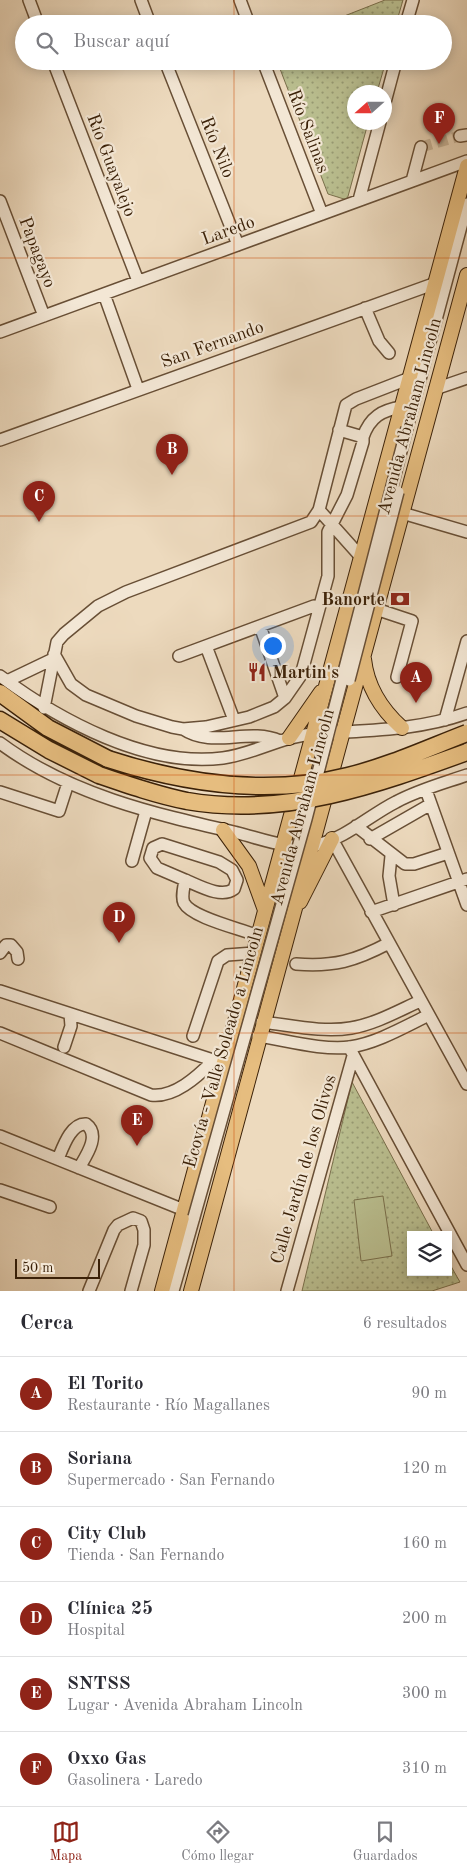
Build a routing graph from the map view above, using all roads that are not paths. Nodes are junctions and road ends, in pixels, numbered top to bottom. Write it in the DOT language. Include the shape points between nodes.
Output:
graph roads {
  1 [pos="29,0"];
  2 [pos="140,0"];
  3 [pos="240,0"];
  4 [pos="412,0"];
  5 [pos="35,15"];
  6 [pos="146,15"];
  7 [pos="246,15"];
  8 [pos="408,15"];
  9 [pos="56,70"];
  10 [pos="169,70"];
  11 [pos="266,70"];
  12 [pos="394,70"];
  13 [pos="390,85"];
  14 [pos="378,130"];
  15 [pos="421,147"];
  16 [pos="467,161"];
  17 [pos="467,166"];
  18 [pos="412,181"];
  19 [pos="360,200"];
  20 [pos="0,201"];
  21 [pos="467,204"];
  22 [pos="322,214"];
  23 [pos="467,230"];
  24 [pos="238,245"];
  25 [pos="467,275"];
  26 [pos="138,281"];
  27 [pos="436,283"];
  28 [pos="104,294"];
  29 [pos="365,308"];
  30 [pos="44,316"];
  31 [pos="0,332"];
  32 [pos="389,353"];
  33 [pos="410,378"];
  34 [pos="467,378"];
  35 [pos="138,389"];
  36 [pos="435,389"];
  37 [pos="402,407"];
  38 [pos="411,429"];
  39 [pos="339,430"];
  40 [pos="363,437"];
  41 [pos="0,440"];
  42 [pos="319,510"];
  43 [pos="402,513"];
  44 [pos="333,522"];
  45 [pos="467,532"];
  46 [pos="360,563"];
  47 [pos="383,584"];
  48 [pos="349,602"];
  49 [pos="314,606"];
  50 [pos="376,609"];
  51 [pos="260,626"];
  52 [pos="467,641"];
  53 [pos="206,646"];
  54 [pos="363,651"];
  55 [pos="179,656"];
  56 [pos="53,657"];
  57 [pos="397,677"];
  58 [pos="327,683"];
  59 [pos="2,684"];
  60 [pos="285,698"];
  61 [pos="44,708"];
  62 [pos="467,713"];
  63 [pos="0,720"];
  64 [pos="234,720"];
  65 [pos="445,720"];
  66 [pos="402,728"];
  67 [pos="182,729"];
  68 [pos="341,732"];
  69 [pos="313,734"];
  70 [pos="467,734"];
  71 [pos="284,740"];
  72 [pos="0,743"];
  73 [pos="467,752"];
  74 [pos="467,775"];
  75 [pos="68,783"];
  76 [pos="426,790"];
  77 [pos="0,792"];
  78 [pos="431,804"];
  79 [pos="146,811"];
  80 [pos="356,826"];
  81 [pos="223,830"];
  82 [pos="370,838"];
  83 [pos="332,839"];
  84 [pos="283,844"];
  85 [pos="308,846"];
  86 [pos="448,853"];
  87 [pos="391,856"];
  88 [pos="132,860"];
  89 [pos="185,880"];
  90 [pos="463,880"];
  91 [pos="394,904"];
  92 [pos="467,905"];
  93 [pos="265,910"];
  94 [pos="371,912"];
  95 [pos="292,915"];
  96 [pos="258,936"];
  97 [pos="388,943"];
  98 [pos="0,953"];
  99 [pos="254,953"];
  100 [pos="18,959"];
  101 [pos="296,964"];
  102 [pos="0,991"];
  103 [pos="420,1001"];
  104 [pos="70,1014"];
  105 [pos="429,1015"];
  106 [pos="262,1022"];
  107 [pos="373,1022"];
  108 [pos="319,1029"];
  109 [pos="0,1033"];
  110 [pos="193,1036"];
  111 [pos="258,1036"];
  112 [pos="379,1038"];
  113 [pos="315,1045"];
  114 [pos="64,1047"];
  115 [pos="351,1051"];
  116 [pos="218,1062"];
  117 [pos="467,1084"];
  118 [pos="0,1136"];
  119 [pos="58,1159"];
  120 [pos="79,1168"];
  121 [pos="0,1190"];
  122 [pos="50,1207"];
  123 [pos="193,1215"];
  124 [pos="467,1265"];
  125 [pos="89,1291"];
  126 [pos="131,1291"];
  127 [pos="162,1291"];
  128 [pos="173,1291"];
  129 [pos="180,1291"];
  130 [pos="191,1291"];
  131 [pos="287,1291"];
  1 -- 5 [label="street"];
  2 -- 6 [label="street"];
  3 -- 7 [label="street"];
  4 -- 8 [label="street"];
  9 -- 26 [label="street, Río Guayalejo"];
  10 -- 24 [label="street, Río Nilo"];
  11 -- 22 [label="street, Río Salinas"];
  12 -- 13 [label="street"];
  14 -- 19 [label="street"];
  15 -- 18 [label="street"];
  16 -- 18 [label="street, Laredo"];
  17 -- 27 [label="main road"];
  18 -- 19 [label="street, Laredo"];
  19 -- 22 [label="street, Laredo"];
  20 -- 30 [label="street, Papagayo"];
  21 -- 38 [label="street, Ecovía - Valle Soleado a Lincoln"];
  22 -- 24 [label="street, Laredo"];
  23 -- 38 [label="street"];
  24 -- 26 [label="street, Laredo"];
  25 -- 36 [label="main road, Avenida Abraham Lincoln"];
  26 -- 28 [label="street, Laredo"];
  27 -- 29 [label="street, San Fernando"];
  27 -- 33 [label="main road"];
  28 -- 30 [label="street, Laredo"];
  28 -- 35 [label="street"];
  29 -- 32 [label="street" via="379,341"];
  29 -- 35 [label="street, San Fernando"];
  30 -- 31 [label="street, Laredo"];
  33 -- 37 [label="main road"];
  33 -- 39 [label="street" via="350,402 343,409"];
  34 -- 36 [label="street"];
  35 -- 41 [label="street, San Fernando"];
  36 -- 43 [label="main road, Avenida Abraham Lincoln"];
  37 -- 40 [label="street" via="378,413"];
  37 -- 46 [label="main road"];
  38 -- 123 [label="street, Ecovía - Valle Soleado a Lincoln, bridge" via="306,819"];
  39 -- 40 [label="street"];
  39 -- 42 [label="street"];
  40 -- 44 [label="street" via="354,476"];
  42 -- 44 [label="street"];
  42 -- 56 [label="street" via="304,526 107,601 64,634 57,642"];
  43 -- 45 [label="street"];
  43 -- 47 [label="main road, Avenida Abraham Lincoln"];
  44 -- 46 [label="street"];
  44 -- 60 [label="street" via="326,539 328,564 323,598 301,675"];
  46 -- 47 [label="main road" via="364,580"];
  46 -- 48 [label="main road"];
  47 -- 50 [label="main road, Avenida Abraham Lincoln"];
  48 -- 50 [label="main road" via="365,598"];
  48 -- 58 [label="main road"];
  49 -- 51 [label="street"];
  50 -- 54 [label="main road, Avenida Abraham Lincoln"];
  50 -- 57 [label="street" via="412,621"];
  51 -- 53 [label="street"];
  51 -- 60 [label="street"];
  52 -- 65 [label="street"];
  53 -- 55 [label="street"];
  53 -- 64 [label="street"];
  54 -- 66 [label="main road" via="365,671 374,693 390,718"];
  54 -- 68 [label="main road, Avenida Abraham Lincoln"];
  56 -- 59 [label="street"];
  56 -- 61 [label="street"];
  56 -- 67 [label="street" via="71,684 86,695 136,716"];
  58 -- 69 [label="main road"];
  58 -- 71 [label="main road"];
  59 -- 61 [label="street"];
  59 -- 70 [label="highway, bridge" via="48,728 108,758 153,773 191,780 284,786 350,776"];
  60 -- 64 [label="street" via="263,712"];
  61 -- 71 [label="street" via="118,741 185,758 223,758"];
  62 -- 65 [label="street"];
  63 -- 73 [label="highway, bridge" via="49,750 100,775 187,801 224,805 268,806 356,791"];
  64 -- 67 [label="street"];
  65 -- 66 [label="street"];
  66 -- 68 [label="street"];
  67 -- 71 [label="street" via="208,738 260,736"];
  68 -- 69 [label="street"];
  68 -- 85 [label="main road, Avenida Abraham Lincoln"];
  69 -- 71 [label="street"];
  69 -- 84 [label="main road"];
  72 -- 75 [label="street" via="26,762"];
  74 -- 76 [label="street"];
  75 -- 77 [label="street" via="59,811"];
  75 -- 79 [label="street"];
  76 -- 78 [label="street"];
  76 -- 80 [label="street" via="398,801"];
  78 -- 82 [label="street"];
  78 -- 86 [label="street"];
  79 -- 81 [label="street"];
  79 -- 88 [label="street"];
  80 -- 82 [label="street"];
  80 -- 83 [label="street"];
  81 -- 84 [label="street"];
  81 -- 93 [label="main road" via="250,866"];
  82 -- 87 [label="street"];
  83 -- 85 [label="street"];
  83 -- 94 [label="street"];
  83 -- 95 [label="main road"];
  84 -- 85 [label="street"];
  84 -- 93 [label="main road"];
  85 -- 95 [label="main road, Avenida Abraham Lincoln"];
  86 -- 87 [label="street" via="414,864 404,864"];
  86 -- 90 [label="street"];
  87 -- 91 [label="street" via="389,876"];
  89 -- 89 [label="street" via="154,865 150,858 152,848 162,844 219,862 232,870 237,880 234,890 227,893"];
  89 -- 96 [label="street" via="184,902 192,911"];
  90 -- 91 [label="street"];
  90 -- 92 [label="street"];
  91 -- 94 [label="street"];
  93 -- 96 [label="main road"];
  94 -- 97 [label="street"];
  95 -- 106 [label="main road, Avenida Abraham Lincoln"];
  96 -- 99 [label="main road"];
  97 -- 101 [label="street" via="360,958 336,964"];
  97 -- 103 [label="street"];
  98 -- 100 [label="street" via="6,945 11,946"];
  99 -- 110 [label="street" via="227,955 218,961"];
  99 -- 116 [label="main road"];
  102 -- 104 [label="street"];
  103 -- 105 [label="street"];
  103 -- 107 [label="street"];
  104 -- 114 [label="street" via="71,1026"];
  104 -- 116 [label="street"];
  105 -- 112 [label="street"];
  105 -- 117 [label="street"];
  106 -- 108 [label="street"];
  106 -- 111 [label="main road, Avenida Abraham Lincoln"];
  107 -- 108 [label="street" via="349,1029"];
  107 -- 112 [label="street"];
  108 -- 113 [label="street"];
  109 -- 116 [label="street" via="151,1095 171,1093"];
  111 -- 113 [label="street"];
  111 -- 130 [label="main road, Avenida Abraham Lincoln"];
  112 -- 115 [label="street"];
  113 -- 115 [label="street"];
  115 -- 124 [label="street"];
  115 -- 131 [label="street, Calle Jardín de los Olivos"];
  116 -- 123 [label="main road"];
  118 -- 119 [label="street"];
  119 -- 120 [label="street"];
  119 -- 120 [label="street" via="72,1132 79,1125 86,1124 93,1137"];
  120 -- 123 [label="street"];
  121 -- 122 [label="street"];
  123 -- 127 [label="main road"];
  123 -- 128 [label="street, Ecovía - Valle Soleado a Lincoln"];
  123 -- 129 [label="street"];
  125 -- 126 [label="street" via="114,1230 133,1218 141,1221 144,1237"];
}
